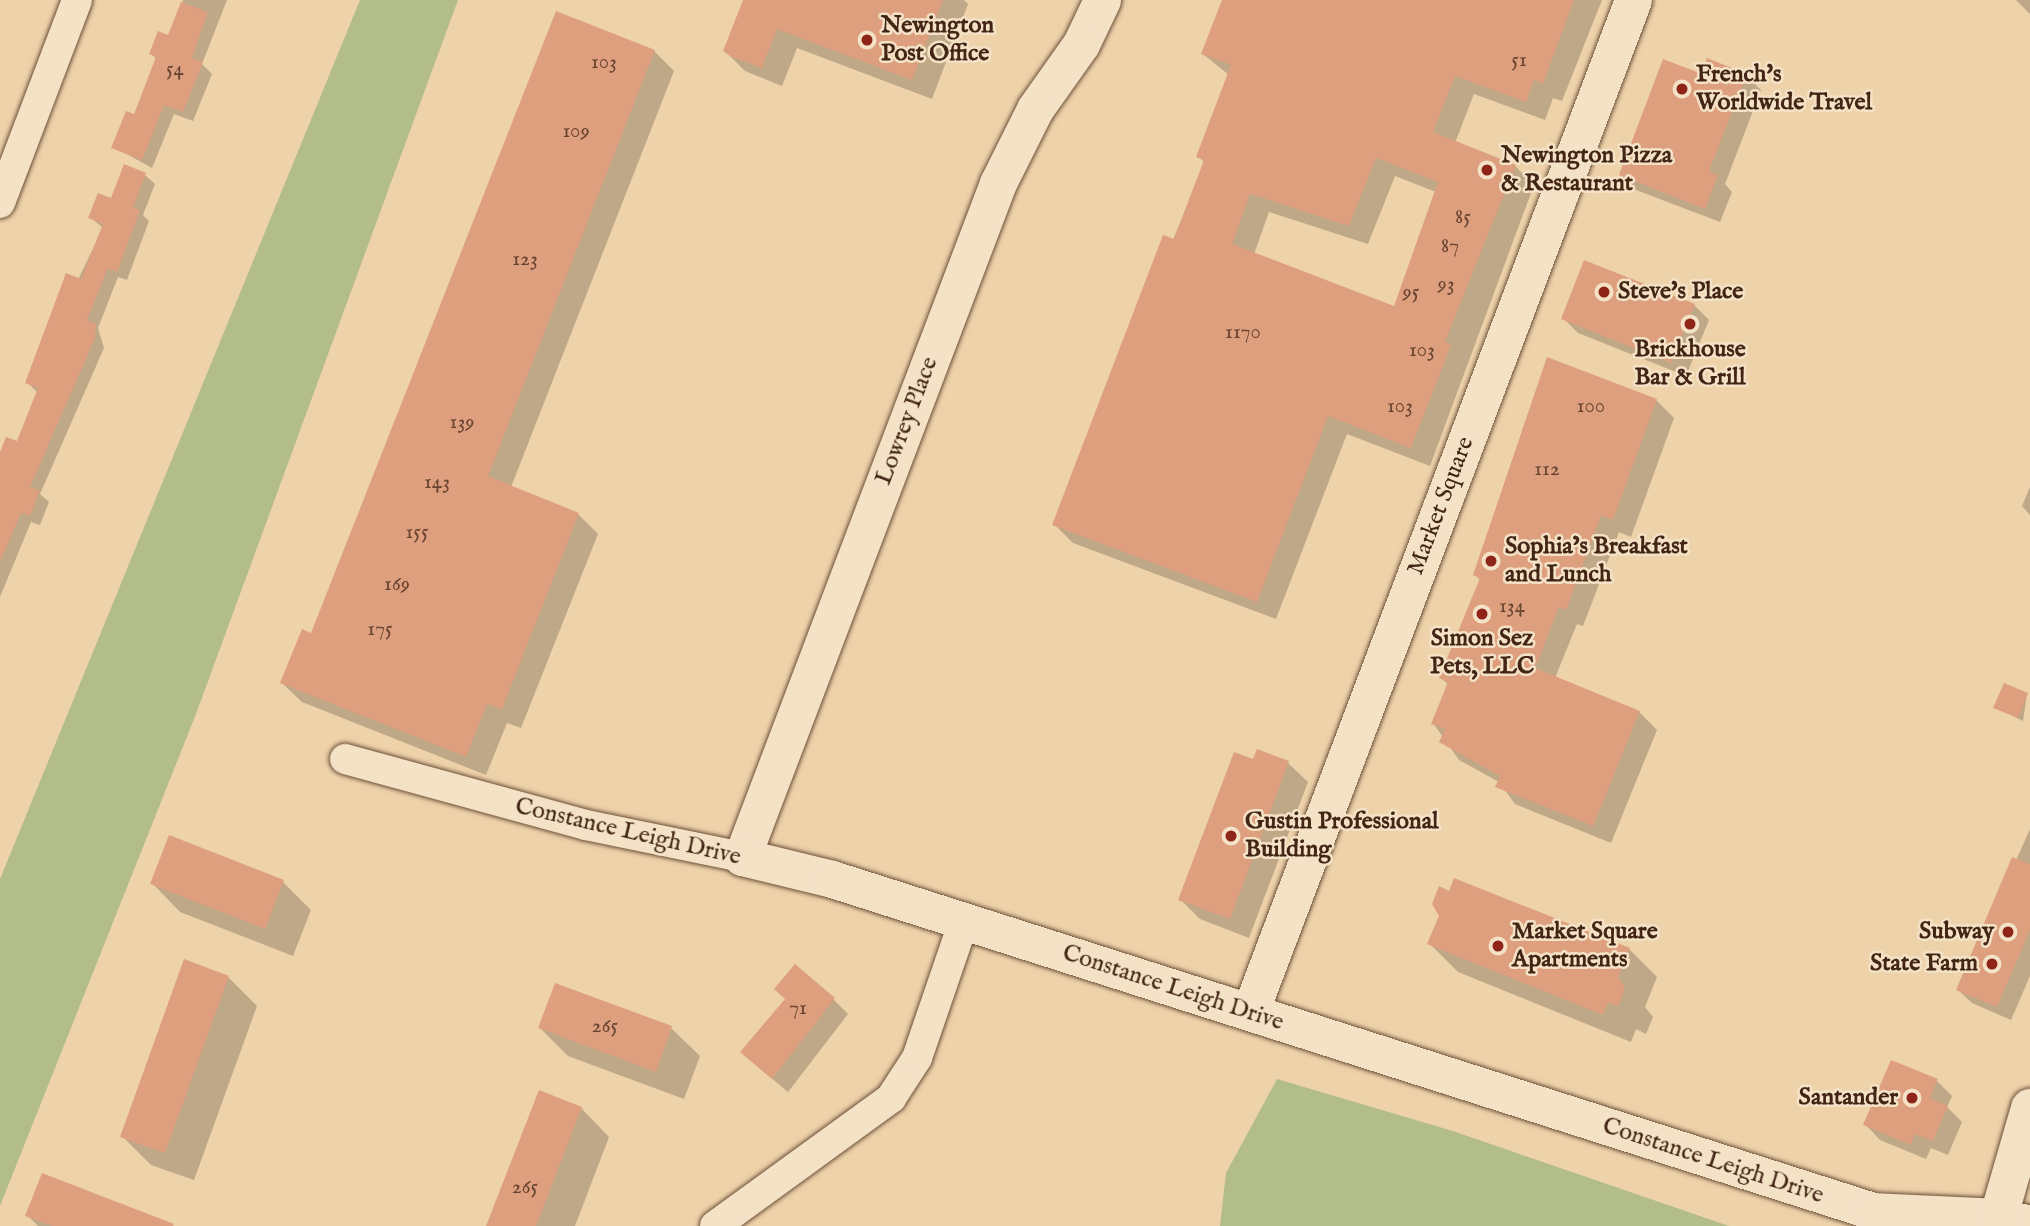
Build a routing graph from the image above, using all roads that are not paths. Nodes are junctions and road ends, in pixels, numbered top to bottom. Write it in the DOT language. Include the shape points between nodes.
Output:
graph roads {
  1 [pos="77,0"];
  2 [pos="1102,0"];
  3 [pos="1633,0"];
  4 [pos="0,203"];
  5 [pos="345,759"];
  6 [pos="741,857"];
  7 [pos="964,922"];
  8 [pos="1251,1012"];
  9 [pos="2030,1108"];
  10 [pos="2008,1221"];
  11 [pos="715,1226"];
  1 -- 4 [label="street"];
  2 -- 6 [label="street, Lowrey Place" via="1081,44 1035,109 998,183"];
  3 -- 8 [label="street, Market Square"];
  5 -- 6 [label="street, Constance Leigh Drive" via="586,825"];
  6 -- 7 [label="street, Constance Leigh Drive"];
  7 -- 8 [label="street, Constance Leigh Drive"];
  7 -- 11 [label="street" via="916,1058 891,1098"];
  8 -- 10 [label="street, Constance Leigh Drive" via="1873,1211"];
  9 -- 10 [label="main road"];
}
